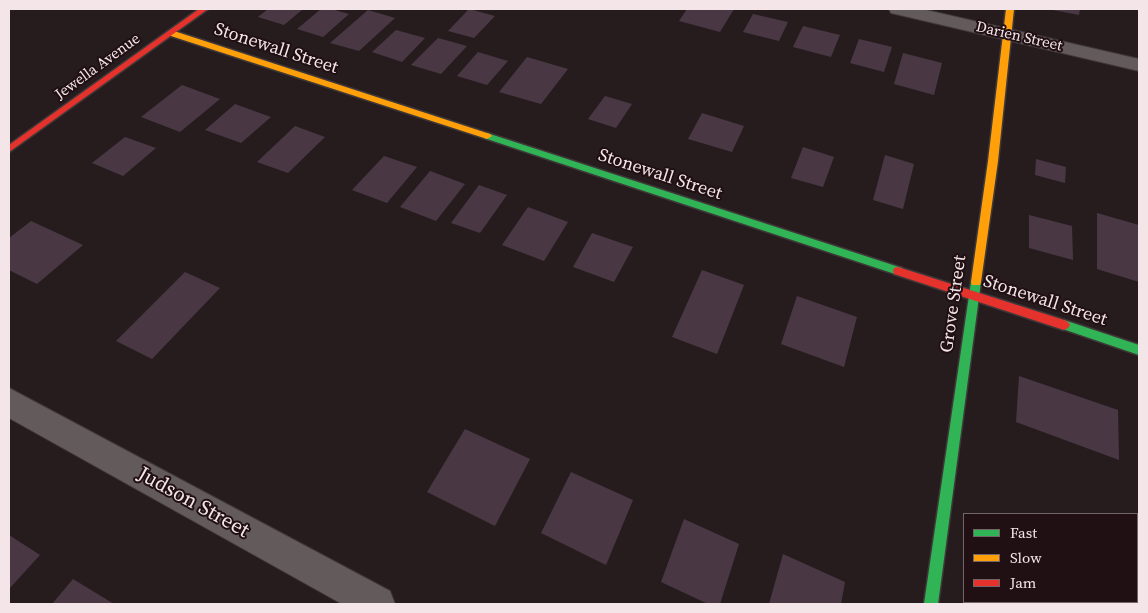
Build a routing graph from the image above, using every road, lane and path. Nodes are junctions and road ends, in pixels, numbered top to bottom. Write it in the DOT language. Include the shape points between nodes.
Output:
graph roads {
  1 [pos="204,9"];
  2 [pos="898,9"];
  3 [pos="1010,9"];
  4 [pos="171,33"];
  5 [pos="1007,34"];
  6 [pos="1139,65"];
  7 [pos="9,149"];
  8 [pos="973,296"];
  9 [pos="1139,350"];
  10 [pos="9,402"];
  11 [pos="377,604"];
  12 [pos="931,604"];
  1 -- 4 [label="street, Jewella Avenue"];
  2 -- 5 [label="street, Darien Street"];
  3 -- 5 [label="street, Grove Street"];
  4 -- 7 [label="street, Jewella Avenue"];
  4 -- 8 [label="street, Stonewall Street"];
  5 -- 6 [label="street, Darien Street"];
  5 -- 8 [label="street, Grove Street"];
  8 -- 9 [label="street, Stonewall Street"];
  8 -- 12 [label="street, Grove Street"];
  10 -- 11 [label="street, Judson Street"];
}
